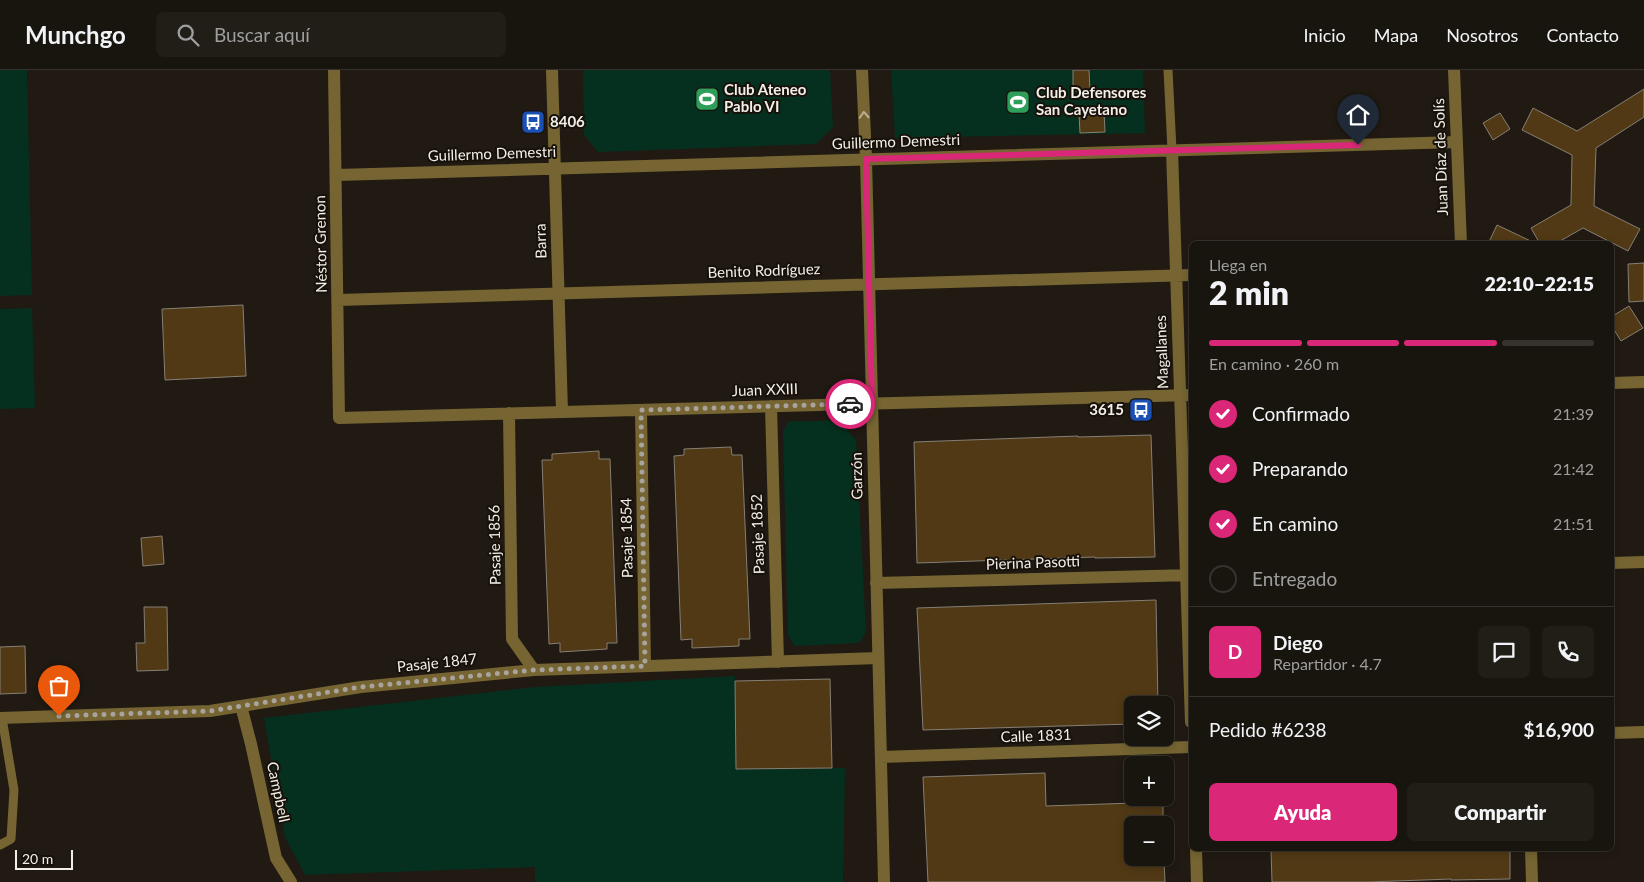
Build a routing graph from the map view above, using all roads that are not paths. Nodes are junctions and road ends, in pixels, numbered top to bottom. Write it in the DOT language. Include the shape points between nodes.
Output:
graph roads {
  1 [pos="334,70"];
  2 [pos="552,70"];
  3 [pos="862,70"];
  4 [pos="1168,70"];
  5 [pos="1454,70"];
  6 [pos="1457,142"];
  7 [pos="1172,150"];
  8 [pos="866,159"];
  9 [pos="555,168"];
  10 [pos="337,175"];
  11 [pos="1460,241"];
  12 [pos="1176,275"];
  13 [pos="1189,275"];
  14 [pos="869,284"];
  15 [pos="558,294"];
  16 [pos="338,300"];
  17 [pos="1644,382"];
  18 [pos="1614,383"];
  19 [pos="1185,395"];
  20 [pos="872,403"];
  21 [pos="771,406"];
  22 [pos="641,410"];
  23 [pos="562,412"];
  24 [pos="510,413"];
  25 [pos="339,418"];
  26 [pos="1644,562"];
  27 [pos="1614,563"];
  28 [pos="1189,575"];
  29 [pos="876,583"];
  30 [pos="878,658"];
  31 [pos="778,662"];
  32 [pos="645,666"];
  33 [pos="534,670"];
  34 [pos="241,706"];
  35 [pos="1,718"];
  36 [pos="1644,732"];
  37 [pos="1614,733"];
  38 [pos="1189,747"];
  39 [pos="881,757"];
  40 [pos="0,845"];
  41 [pos="1196,851"];
  42 [pos="1532,851"];
  43 [pos="291,882"];
  44 [pos="884,882"];
  45 [pos="1197,882"];
  46 [pos="1532,882"];
  1 -- 10 [label="street, Néstor Grenon"];
  2 -- 9 [label="street, Barra"];
  8 -- 3 [label="street, Garzón, one-way"];
  4 -- 7 [label="lane, Magallanes"];
  5 -- 6 [label="street, Juan Díaz de Solís"];
  6 -- 7 [label="street, Guillermo Demestri"];
  6 -- 11 [label="street, Juan Díaz de Solís"];
  7 -- 8 [label="street, Guillermo Demestri"];
  7 -- 12 [label="street, Magallanes"];
  8 -- 9 [label="street, Guillermo Demestri"];
  8 -- 14 [label="street, Garzón"];
  9 -- 10 [label="street, Guillermo Demestri"];
  9 -- 15 [label="street, Barra"];
  10 -- 16 [label="street, Néstor Grenon"];
  12 -- 13 [label="street, Benito Rodríguez"];
  12 -- 14 [label="street, Benito Rodríguez"];
  12 -- 19 [label="street, Magallanes"];
  14 -- 15 [label="street, Benito Rodríguez"];
  14 -- 20 [label="street, Garzón"];
  15 -- 16 [label="street, Benito Rodríguez"];
  15 -- 23 [label="street, Barra"];
  16 -- 25 [label="street, Néstor Grenon"];
  17 -- 18 [label="street"];
  19 -- 20 [label="street, Juan XXIII"];
  19 -- 28 [label="street, Magallanes"];
  20 -- 21 [label="street, Juan XXIII"];
  20 -- 29 [label="street, Garzón"];
  21 -- 22 [label="street, Juan XXIII"];
  21 -- 31 [label="street, Pasaje 1852"];
  22 -- 23 [label="street, Juan XXIII"];
  22 -- 32 [label="street, Pasaje 1854"];
  23 -- 24 [label="street, Juan XXIII"];
  24 -- 25 [label="street, Juan XXIII"];
  24 -- 33 [label="street, Pasaje 1856" via="512,638"];
  26 -- 27 [label="street"];
  28 -- 29 [label="street, Pierina Pasotti"];
  29 -- 30 [label="street, Garzón"];
  30 -- 31 [label="street, Pasaje 1847"];
  30 -- 39 [label="street, Garzón"];
  31 -- 32 [label="street, Pasaje 1847"];
  32 -- 33 [label="street, Pasaje 1847"];
  33 -- 34 [label="street, Pasaje 1847" via="361,687"];
  34 -- 35 [label="street, Pasaje 1847" via="210,711"];
  34 -- 43 [label="street, Campbell" via="276,858"];
  35 -- 40 [label="lane" via="14,790 11,839"];
  36 -- 37 [label="street"];
  38 -- 39 [label="street, Calle 1831"];
  39 -- 44 [label="street, Garzón"];
  41 -- 45 [label="street"];
  42 -- 46 [label="street"];
}
